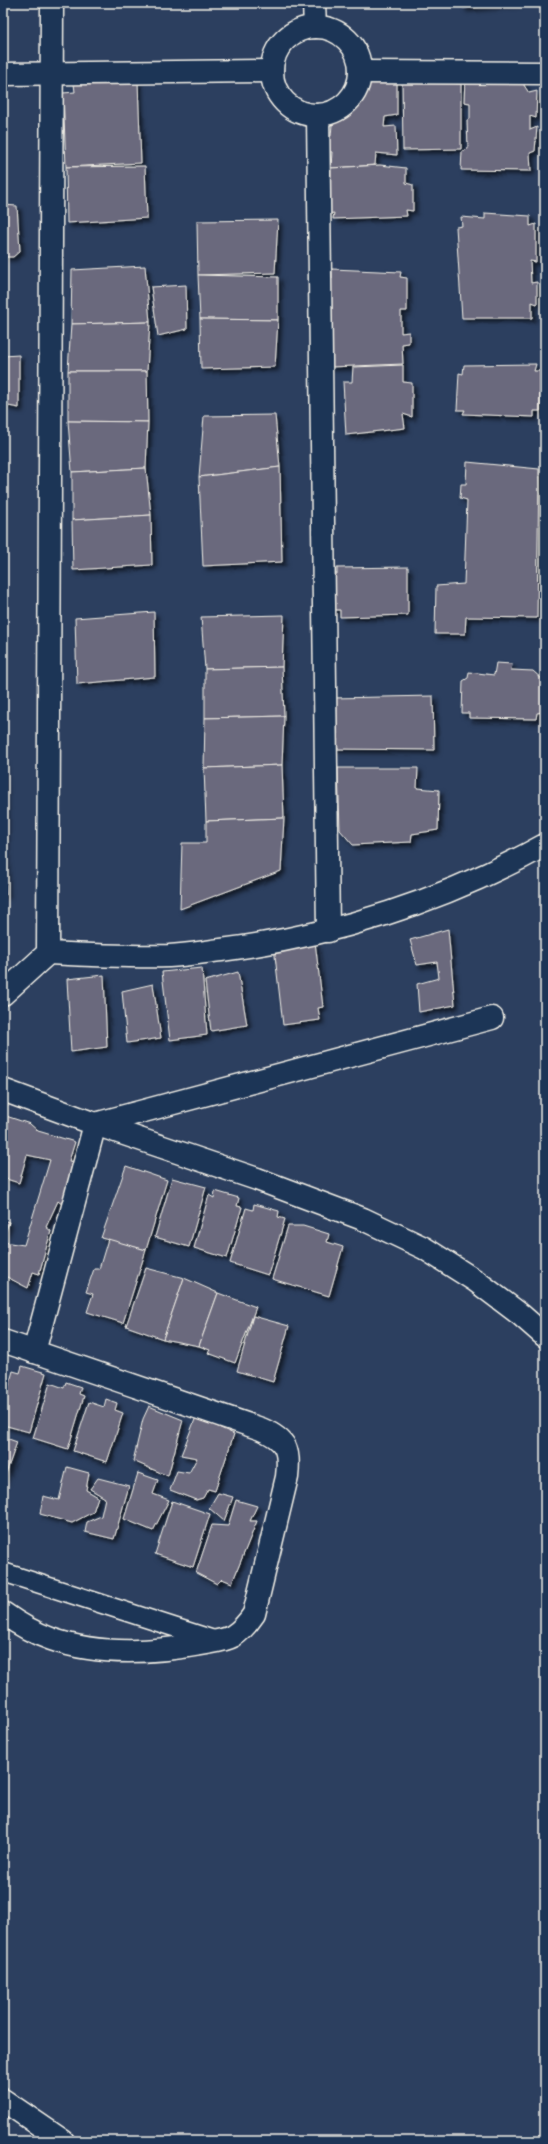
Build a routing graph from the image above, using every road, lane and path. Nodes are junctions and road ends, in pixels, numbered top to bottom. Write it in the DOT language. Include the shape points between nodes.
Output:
graph roads {
  1 [pos="52,3"];
  2 [pos="314,3"];
  3 [pos="314,27"];
  4 [pos="272,71"];
  5 [pos="360,72"];
  6 [pos="53,73"];
  7 [pos="545,73"];
  8 [pos="3,74"];
  9 [pos="318,115"];
  10 [pos="545,845"];
  11 [pos="328,931"];
  12 [pos="48,953"];
  13 [pos="3,994"];
  14 [pos="492,1018"];
  15 [pos="3,1090"];
  16 [pos="95,1124"];
  17 [pos="545,1336"];
  18 [pos="3,1341"];
  19 [pos="34,1352"];
  20 [pos="3,1572"];
  21 [pos="3,1613"];
  22 [pos="217,1641"];
  23 [pos="3,2100"];
  24 [pos="63,2141"];
  1 -- 6 [label="street"];
  2 -- 3 [label="street"];
  3 -- 4 [label="street" via="290,36 280,46"];
  3 -- 5 [label="street" via="328,28 352,44 358,57"];
  4 -- 6 [label="street"];
  4 -- 9 [label="street" via="274,85 291,108"];
  5 -- 7 [label="street"];
  5 -- 9 [label="street" via="358,85 352,97 331,113"];
  6 -- 8 [label="street"];
  6 -- 12 [label="street"];
  9 -- 11 [label="street"];
  10 -- 11 [label="street" via="484,876 433,897 381,916"];
  11 -- 12 [label="street" via="250,946 170,956"];
  12 -- 13 [label="street"];
  14 -- 16 [label="street"];
  15 -- 16 [label="street"];
  16 -- 17 [label="street" via="257,1179 363,1219 431,1252 476,1281"];
  16 -- 19 [label="street"];
  18 -- 19 [label="street"];
  19 -- 22 [label="street" via="261,1429 274,1434 286,1446 289,1460 287,1477 254,1614 245,1627 232,1637"];
  20 -- 22 [label="lane"];
  21 -- 22 [label="street" via="15,1622 50,1638 88,1648 165,1651"];
  23 -- 24 [label="street"];
}
